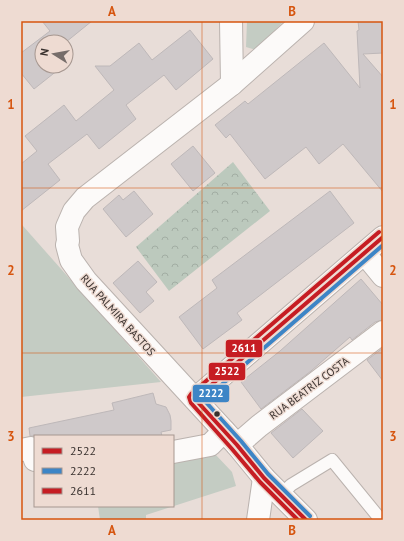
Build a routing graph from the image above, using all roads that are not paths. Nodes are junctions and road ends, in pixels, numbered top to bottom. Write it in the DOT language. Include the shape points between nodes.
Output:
graph roads {
  1 [pos="231,21"];
  2 [pos="303,21"];
  3 [pos="232,84"];
  4 [pos="383,237"];
  5 [pos="365,254"];
  6 [pos="383,276"];
  7 [pos="383,332"];
  8 [pos="195,399"];
  9 [pos="230,438"];
  10 [pos="21,450"];
  11 [pos="174,452"];
  12 [pos="34,457"];
  13 [pos="264,478"];
  14 [pos="281,495"];
  15 [pos="258,520"];
  16 [pos="306,520"];
  17 [pos="381,520"];
  1 -- 3 [label="street"];
  2 -- 3 [label="street, RUA PALMIRA BASTOS"];
  3 -- 8 [label="street, RUA PALMIRA BASTOS" via="85,198 74,211 67,227 66,245 71,260 86,281"];
  4 -- 5 [label="street"];
  5 -- 6 [label="street"];
  5 -- 8 [label="street"];
  7 -- 9 [label="street, RUA BEATRIZ COSTA" via="259,426"];
  8 -- 9 [label="street, RUA PALMIRA BASTOS"];
  9 -- 11 [label="street, RUA BEATRIZ COSTA" via="210,445"];
  9 -- 13 [label="street, RUA PALMIRA BASTOS"];
  10 -- 12 [label="street" via="31,448"];
  13 -- 14 [label="street, RUA PALMIRA BASTOS"];
  13 -- 15 [label="street"];
  14 -- 16 [label="street, RUA PALMIRA BASTOS"];
  14 -- 17 [label="lane" via="291,485 332,460"];
}
